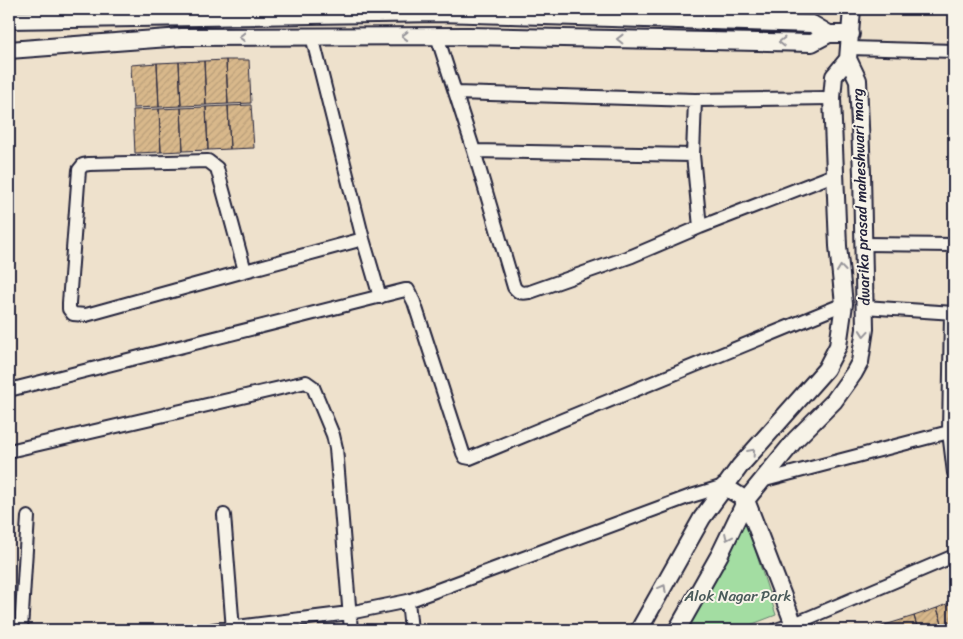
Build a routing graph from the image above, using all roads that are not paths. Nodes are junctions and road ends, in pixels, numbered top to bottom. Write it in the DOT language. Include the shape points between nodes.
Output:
graph roads {
  1 [pos="852,9"];
  2 [pos="225,12"];
  3 [pos="55,14"];
  4 [pos="9,20"];
  5 [pos="829,34"];
  6 [pos="312,36"];
  7 [pos="437,36"];
  8 [pos="850,47"];
  9 [pos="9,50"];
  10 [pos="954,51"];
  11 [pos="456,93"];
  12 [pos="832,98"];
  13 [pos="695,100"];
  14 [pos="474,152"];
  15 [pos="693,155"];
  16 [pos="834,175"];
  17 [pos="700,227"];
  18 [pos="363,239"];
  19 [pos="863,244"];
  20 [pos="954,245"];
  21 [pos="245,271"];
  22 [pos="380,297"];
  23 [pos="844,304"];
  24 [pos="864,306"];
  25 [pos="953,313"];
  26 [pos="9,390"];
  27 [pos="949,432"];
  28 [pos="9,451"];
  29 [pos="954,473"];
  30 [pos="761,481"];
  31 [pos="724,486"];
  32 [pos="746,500"];
  33 [pos="224,515"];
  34 [pos="28,517"];
  35 [pos="954,556"];
  36 [pos="408,601"];
  37 [pos="349,613"];
  38 [pos="795,627"];
  39 [pos="233,628"];
  40 [pos="21,630"];
  41 [pos="213,630"];
  42 [pos="351,630"];
  43 [pos="411,630"];
  44 [pos="640,630"];
  45 [pos="678,630"];
  46 [pos="776,630"];
  1 -- 8 [label="street"];
  2 -- 3 [label="street"];
  2 -- 5 [label="street" via="439,13 812,24"];
  3 -- 4 [label="street"];
  5 -- 7 [label="street, one-way" via="812,43"];
  5 -- 8 [label="street"];
  7 -- 6 [label="street, one-way"];
  6 -- 9 [label="street, one-way" via="182,37"];
  6 -- 18 [label="street"];
  7 -- 11 [label="street"];
  8 -- 10 [label="street"];
  8 -- 12 [label="street, dwarika prasad maheshwari marg" via="834,76"];
  8 -- 19 [label="street, dwarika prasad maheshwari marg" via="858,80"];
  11 -- 13 [label="street"];
  11 -- 14 [label="street"];
  12 -- 13 [label="street"];
  12 -- 16 [label="street, dwarika prasad maheshwari marg"];
  13 -- 15 [label="street"];
  14 -- 15 [label="street"];
  14 -- 17 [label="street" via="518,292 530,292 632,256"];
  15 -- 17 [label="street"];
  16 -- 17 [label="street"];
  23 -- 16 [label="street, dwarika prasad maheshwari marg, one-way"];
  18 -- 21 [label="street"];
  18 -- 22 [label="street"];
  19 -- 20 [label="street"];
  19 -- 24 [label="street, dwarika prasad maheshwari marg"];
  21 -- 21 [label="street" via="217,168 213,164 208,161 89,164 79,170 69,303 73,314 86,315"];
  22 -- 23 [label="street" via="405,290 410,294 463,453 470,458"];
  22 -- 26 [label="street"];
  31 -- 23 [label="street, dwarika prasad maheshwari marg, one-way" via="831,361 838,346"];
  24 -- 25 [label="street"];
  24 -- 30 [label="street, dwarika prasad maheshwari marg, one-way" via="864,339 860,362 854,373 834,401 795,440"];
  25 -- 27 [label="street"];
  27 -- 29 [label="street"];
  27 -- 30 [label="street"];
  28 -- 37 [label="street" via="306,382 312,387 336,448"];
  30 -- 32 [label="street, dwarika prasad maheshwari marg"];
  31 -- 32 [label="street"];
  31 -- 36 [label="street"];
  44 -- 31 [label="street, dwarika prasad maheshwari marg, one-way" via="702,518"];
  32 -- 38 [label="street"];
  32 -- 45 [label="street, dwarika prasad maheshwari marg, one-way"];
  33 -- 39 [label="street"];
  34 -- 40 [label="street"];
  35 -- 38 [label="street"];
  36 -- 37 [label="street"];
  36 -- 43 [label="street"];
  37 -- 39 [label="street"];
  37 -- 42 [label="street"];
  38 -- 46 [label="street"];
  39 -- 41 [label="street"];
}
